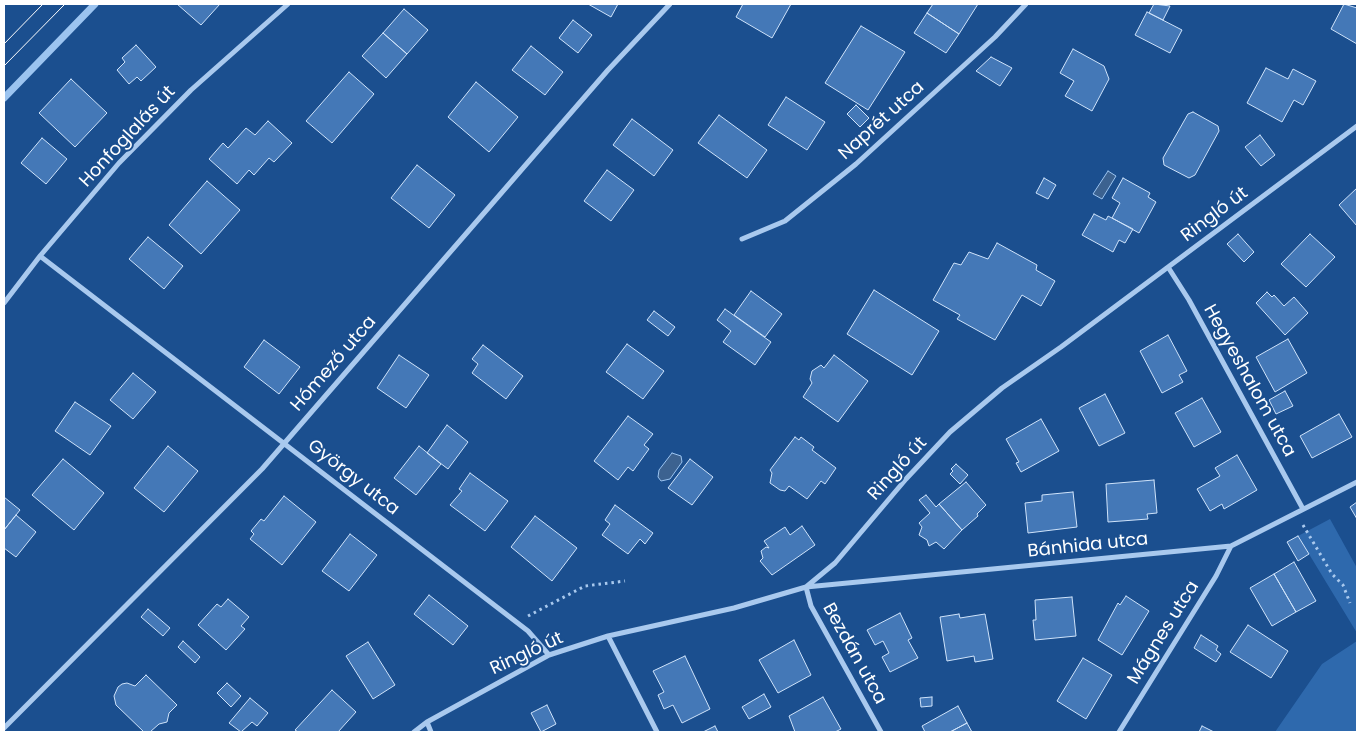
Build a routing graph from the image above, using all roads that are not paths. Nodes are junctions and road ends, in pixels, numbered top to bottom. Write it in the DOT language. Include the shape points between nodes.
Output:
graph roads {
  1 [pos="288,4"];
  2 [pos="670,4"];
  3 [pos="1026,4"];
  4 [pos="1357,126"];
  5 [pos="742,239"];
  6 [pos="40,256"];
  7 [pos="1168,267"];
  8 [pos="4,303"];
  9 [pos="285,442"];
  10 [pos="1357,482"];
  11 [pos="1303,509"];
  12 [pos="1231,546"];
  13 [pos="806,587"];
  14 [pos="608,636"];
  15 [pos="549,655"];
  16 [pos="427,722"];
  17 [pos="4,728"];
  18 [pos="414,732"];
  19 [pos="432,732"];
  20 [pos="656,732"];
  21 [pos="881,732"];
  22 [pos="1118,732"];
  1 -- 6 [label="street, Honfoglalás út" via="191,90 119,163"];
  2 -- 9 [label="street, Hómező utca" via="608,70"];
  3 -- 5 [label="street, Naprét utca" via="995,37 856,164 785,221"];
  4 -- 7 [label="street, Ringló út"];
  6 -- 8 [label="street, Honfoglalás út"];
  6 -- 9 [label="street, György utca"];
  7 -- 11 [label="street, Hegyeshalom utca"];
  7 -- 13 [label="street, Ringló út" via="1002,388 950,432 835,563"];
  9 -- 15 [label="street, György utca" via="517,622"];
  9 -- 17 [label="street, Hómező utca" via="262,469"];
  10 -- 11 [label="street, Bánhida utca"];
  11 -- 12 [label="street, Bánhida utca"];
  12 -- 13 [label="street, Bánhida utca"];
  12 -- 22 [label="street, Mágnes utca" via="1216,576"];
  13 -- 14 [label="street, Ringló út" via="734,608"];
  13 -- 21 [label="street, Bezdán utca" via="811,606"];
  14 -- 15 [label="street, Ringló út"];
  14 -- 20 [label="street"];
  15 -- 16 [label="street, Ringló út"];
  16 -- 18 [label="street, Ringló út"];
  16 -- 19 [label="street"];
}
